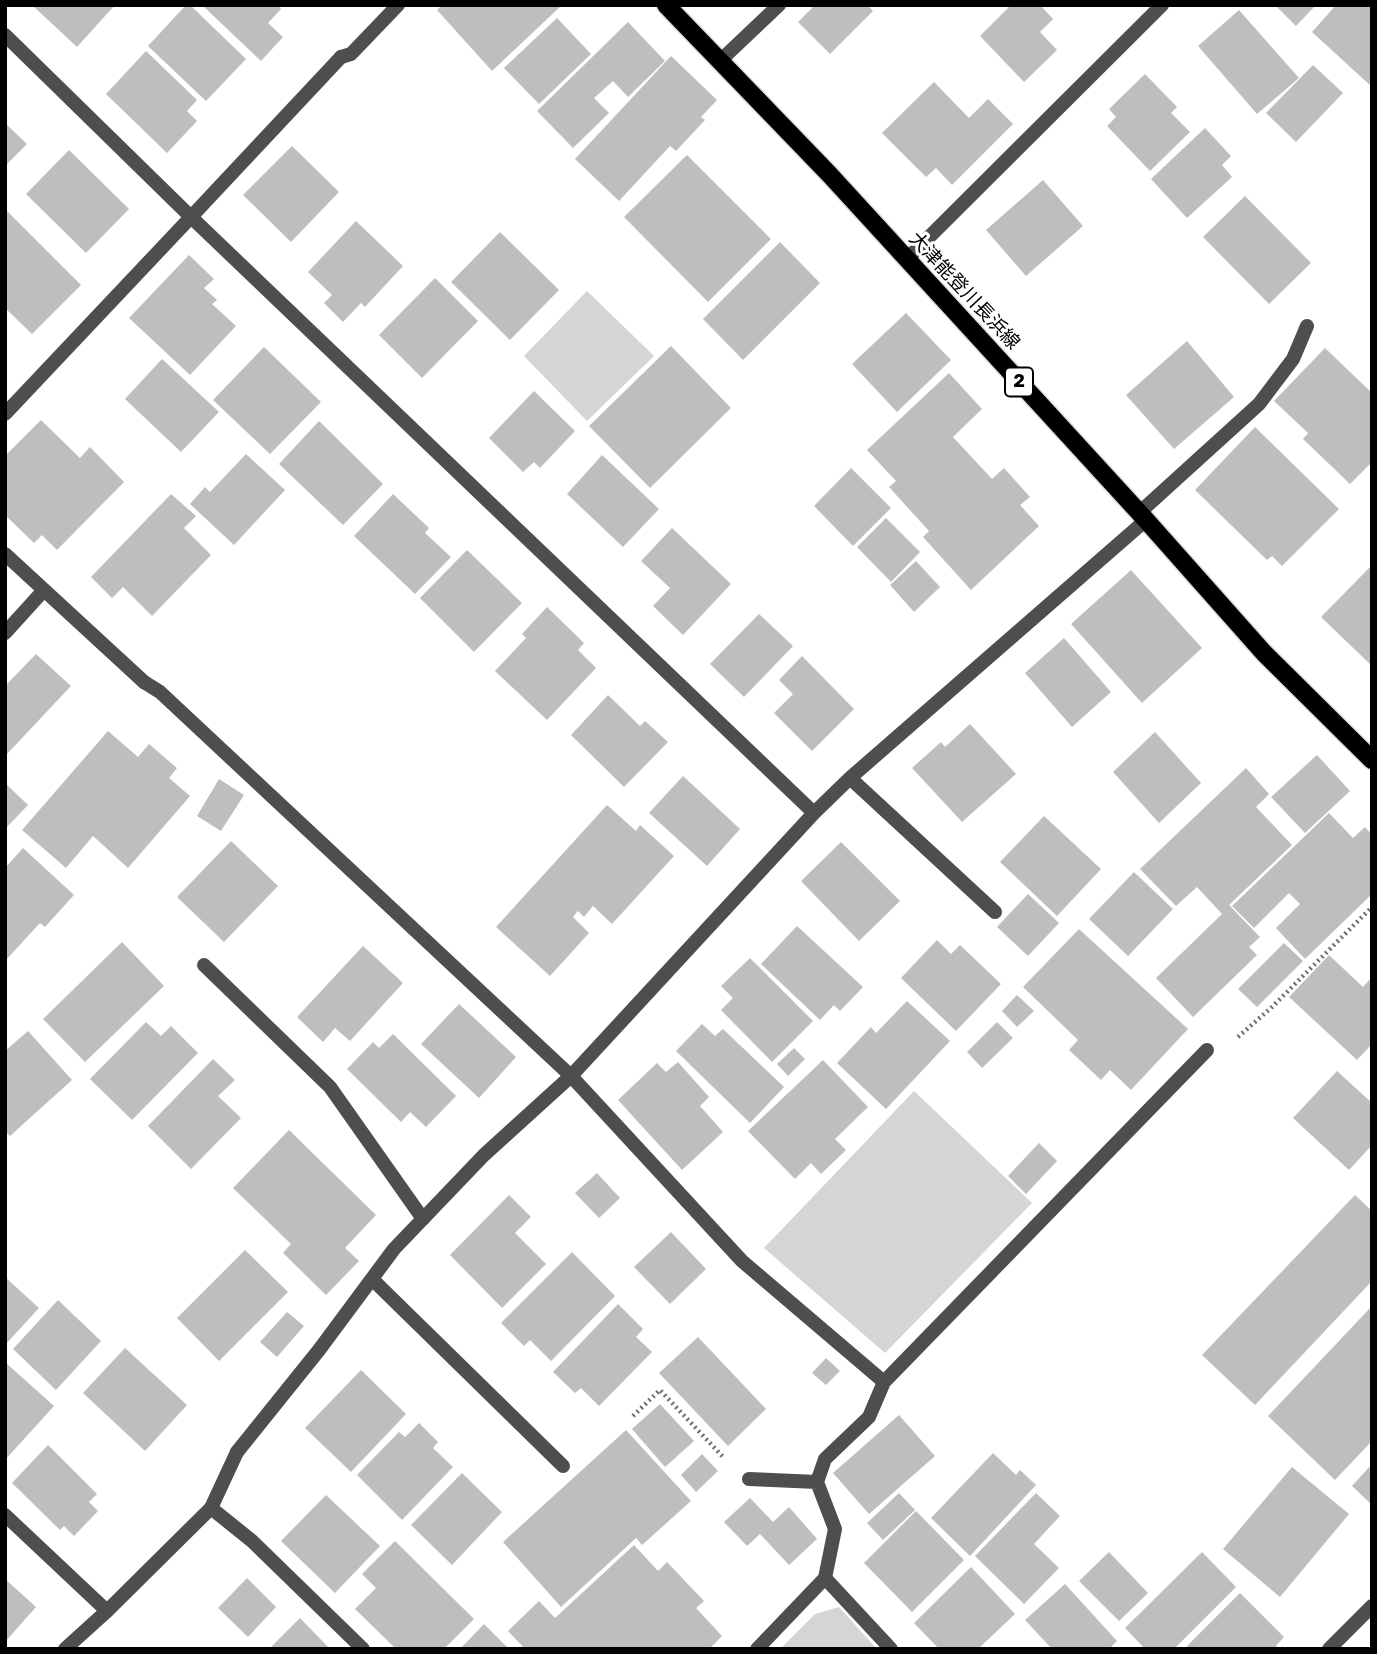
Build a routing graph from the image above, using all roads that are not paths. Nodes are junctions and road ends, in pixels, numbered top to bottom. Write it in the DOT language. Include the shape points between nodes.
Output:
graph roads {
  1 [pos="398,5"];
  2 [pos="666,5"];
  3 [pos="779,5"];
  4 [pos="1162,5"];
  5 [pos="5,35"];
  6 [pos="721,60"];
  7 [pos="191,217"];
  8 [pos="906,259"];
  9 [pos="1307,326"];
  10 [pos="5,414"];
  11 [pos="1143,516"];
  12 [pos="5,554"];
  13 [pos="44,590"];
  14 [pos="5,633"];
  15 [pos="1372,760"];
  16 [pos="850,778"];
  17 [pos="814,813"];
  18 [pos="995,912"];
  19 [pos="204,965"];
  20 [pos="1207,1050"];
  21 [pos="571,1076"];
  22 [pos="423,1219"];
  23 [pos="372,1279"];
  24 [pos="884,1382"];
  25 [pos="563,1466"];
  26 [pos="749,1479"];
  27 [pos="817,1482"];
  28 [pos="211,1508"];
  29 [pos="5,1516"];
  30 [pos="825,1578"];
  31 [pos="1372,1606"];
  32 [pos="107,1611"];
  33 [pos="65,1649"];
  34 [pos="363,1649"];
  35 [pos="757,1649"];
  36 [pos="891,1649"];
  37 [pos="1329,1649"];
  1 -- 7 [label="street" via="351,54 341,57"];
  2 -- 6 [label="main road, 大津能登川長浜線 / 2"];
  3 -- 6 [label="street"];
  4 -- 8 [label="street"];
  5 -- 7 [label="street"];
  6 -- 8 [label="main road, 大津能登川長浜線 / 2"];
  7 -- 10 [label="street"];
  7 -- 17 [label="street"];
  8 -- 11 [label="main road, 大津能登川長浜線 / 2"];
  9 -- 11 [label="street" via="1293,359 1259,404"];
  11 -- 15 [label="main road, 大津能登川長浜線 / 2" via="1264,653"];
  11 -- 16 [label="street"];
  12 -- 13 [label="street"];
  13 -- 14 [label="street"];
  13 -- 21 [label="street" via="160,692"];
  16 -- 17 [label="street"];
  16 -- 18 [label="street"];
  17 -- 21 [label="street"];
  19 -- 22 [label="street" via="330,1087"];
  20 -- 24 [label="street"];
  21 -- 22 [label="street"];
  21 -- 24 [label="street" via="743,1261"];
  22 -- 23 [label="street"];
  23 -- 25 [label="street"];
  23 -- 28 [label="street" via="237,1451"];
  24 -- 27 [label="street" via="869,1417 824,1459"];
  26 -- 27 [label="street"];
  27 -- 30 [label="street" via="835,1529"];
  28 -- 32 [label="street"];
  28 -- 34 [label="street" via="252,1541"];
  29 -- 32 [label="street"];
  30 -- 35 [label="street"];
  30 -- 36 [label="street"];
  31 -- 37 [label="street"];
  32 -- 33 [label="street"];
}
